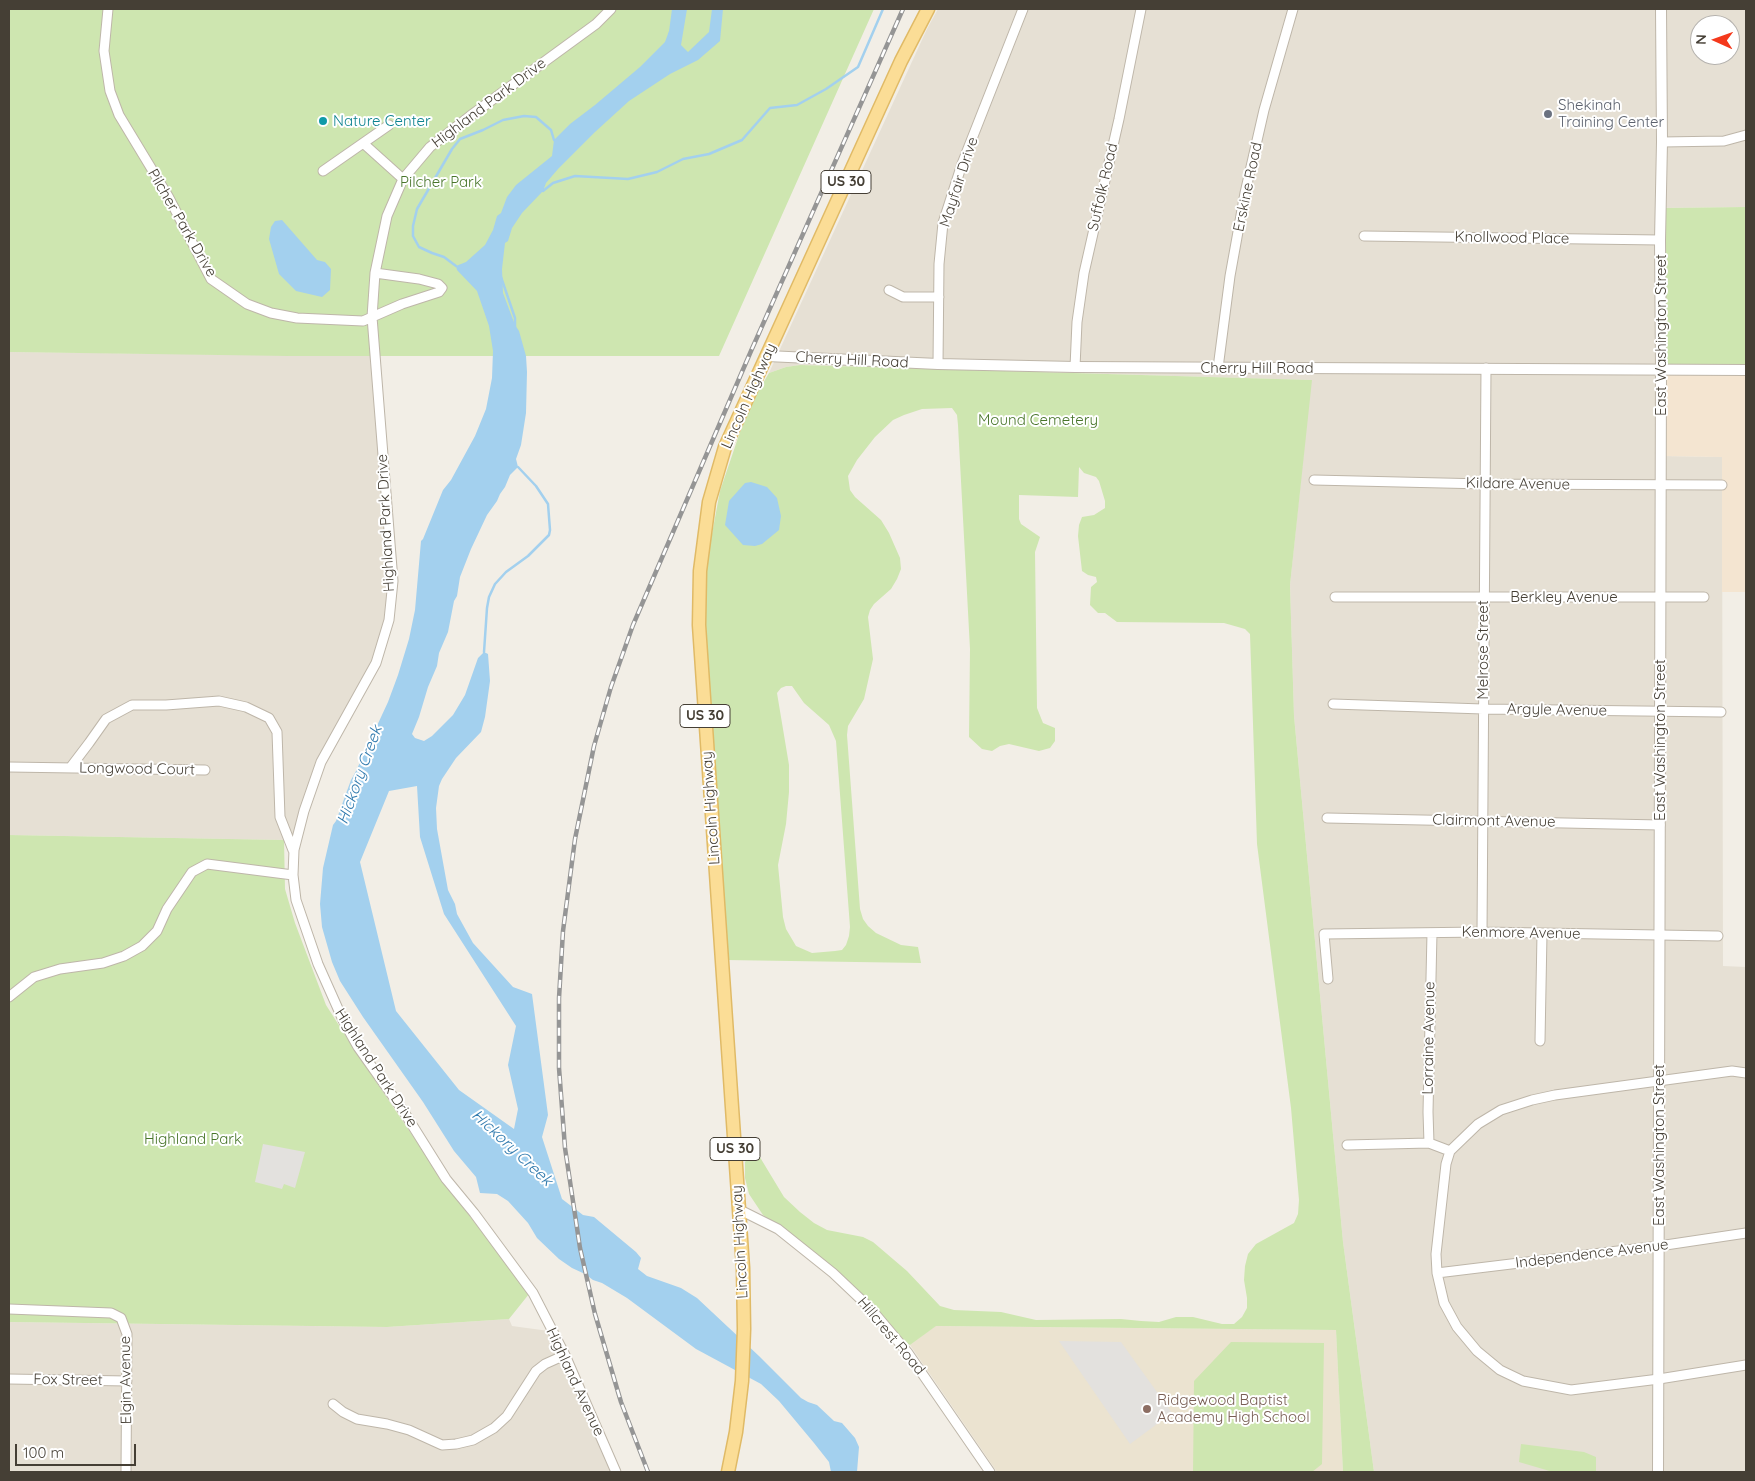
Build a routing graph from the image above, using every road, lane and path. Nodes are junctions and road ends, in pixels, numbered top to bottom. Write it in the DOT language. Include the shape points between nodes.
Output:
graph roads {
  1 [pos="108,9"];
  2 [pos="611,9"];
  3 [pos="928,9"];
  4 [pos="1023,9"];
  5 [pos="1141,9"];
  6 [pos="1293,9"];
  7 [pos="1661,9"];
  8 [pos="389,125"];
  9 [pos="1746,136"];
  10 [pos="1662,142"];
  11 [pos="363,143"];
  12 [pos="322,171"];
  13 [pos="403,180"];
  14 [pos="1364,236"];
  15 [pos="1660,240"];
  16 [pos="375,273"];
  17 [pos="889,290"];
  18 [pos="939,297"];
  19 [pos="372,317"];
  20 [pos="767,356"];
  21 [pos="938,364"];
  22 [pos="1075,367"];
  23 [pos="1218,368"];
  24 [pos="1486,368"];
  25 [pos="1661,369"];
  26 [pos="1746,370"];
  27 [pos="1314,480"];
  28 [pos="1485,484"];
  29 [pos="1722,485"];
  30 [pos="1661,486"];
  31 [pos="1484,596"];
  32 [pos="1335,597"];
  33 [pos="1704,597"];
  34 [pos="1661,598"];
  35 [pos="1333,704"];
  36 [pos="1483,709"];
  37 [pos="1660,711"];
  38 [pos="1721,712"];
  39 [pos="9,767"];
  40 [pos="70,768"];
  41 [pos="205,770"];
  42 [pos="1327,818"];
  43 [pos="1483,821"];
  44 [pos="1660,825"];
  45 [pos="294,850"];
  46 [pos="293,875"];
  47 [pos="1482,932"];
  48 [pos="1432,933"];
  49 [pos="1542,934"];
  50 [pos="1660,935"];
  51 [pos="1718,936"];
  52 [pos="1328,979"];
  53 [pos="9,997"];
  54 [pos="1540,1041"];
  55 [pos="1746,1073"];
  56 [pos="1659,1082"];
  57 [pos="1429,1143"];
  58 [pos="1347,1145"];
  59 [pos="1450,1151"];
  60 [pos="740,1210"];
  61 [pos="1746,1233"];
  62 [pos="1659,1246"];
  63 [pos="1437,1274"];
  64 [pos="533,1293"];
  65 [pos="9,1309"];
  66 [pos="565,1355"];
  67 [pos="1746,1365"];
  68 [pos="9,1379"];
  69 [pos="1659,1379"];
  70 [pos="127,1381"];
  71 [pos="332,1404"];
  72 [pos="126,1472"];
  73 [pos="616,1472"];
  74 [pos="728,1472"];
  75 [pos="990,1472"];
  76 [pos="1658,1472"];
  1 -- 19 [label="street, Pilcher Park Drive" via="104,51 110,91 119,115 168,196 211,279 247,304 271,313 297,318 363,321"];
  2 -- 13 [label="street, Highland Park Drive" via="596,24 430,147"];
  3 -- 20 [label="main road, Lincoln Highway / US 30" via="901,61"];
  4 -- 18 [label="street, Mayfair Drive" via="962,164 943,223"];
  5 -- 22 [label="street, Suffolk Road" via="1084,273"];
  6 -- 23 [label="street, Erskine Road" via="1264,110 1245,193"];
  7 -- 10 [label="street, East Washington Street"];
  8 -- 11 [label="street"];
  9 -- 10 [label="street" via="1724,141"];
  10 -- 15 [label="street, East Washington Street"];
  11 -- 12 [label="street"];
  11 -- 13 [label="street"];
  13 -- 16 [label="street, Highland Park Drive" via="387,216"];
  14 -- 15 [label="street, Knollwood Place"];
  15 -- 25 [label="street, East Washington Street"];
  16 -- 19 [label="street, Highland Park Drive"];
  16 -- 19 [label="street, Pilcher Park Drive" via="419,279 442,288 439,292"];
  17 -- 18 [label="street" via="903,297"];
  18 -- 21 [label="street, Mayfair Drive"];
  19 -- 45 [label="street, Highland Park Drive" via="393,581 389,620 376,663 321,762"];
  20 -- 21 [label="street, Cherry Hill Road"];
  20 -- 60 [label="main road, Lincoln Highway / US 30" via="725,447 709,502 700,570 699,625"];
  21 -- 22 [label="street, Cherry Hill Road"];
  22 -- 23 [label="street, Cherry Hill Road"];
  23 -- 24 [label="street, Cherry Hill Road"];
  24 -- 25 [label="street, Cherry Hill Road"];
  24 -- 28 [label="street, Melrose Street"];
  25 -- 26 [label="street, Cherry Hill Road"];
  25 -- 30 [label="street, East Washington Street"];
  27 -- 28 [label="street, Kildare Avenue"];
  28 -- 30 [label="street, Kildare Avenue"];
  28 -- 31 [label="street, Melrose Street"];
  29 -- 30 [label="street, Kildare Avenue"];
  30 -- 34 [label="street, East Washington Street"];
  31 -- 32 [label="street, Berkley Avenue"];
  31 -- 34 [label="street, Berkley Avenue"];
  31 -- 36 [label="street, Melrose Street"];
  33 -- 34 [label="street, Berkley Avenue"];
  34 -- 37 [label="street, East Washington Street"];
  35 -- 36 [label="street, Argyle Avenue"];
  36 -- 37 [label="street, Argyle Avenue"];
  36 -- 43 [label="street, Melrose Street"];
  37 -- 38 [label="street, Argyle Avenue"];
  37 -- 44 [label="street, East Washington Street"];
  39 -- 40 [label="street, Longwood Court"];
  40 -- 41 [label="street, Longwood Court"];
  40 -- 45 [label="street" via="106,719 132,705 219,701 246,707 269,718 277,732 280,817"];
  42 -- 43 [label="street, Clairmont Avenue"];
  43 -- 44 [label="street, Clairmont Avenue"];
  43 -- 47 [label="street, Melrose Street"];
  44 -- 50 [label="street, East Washington Street"];
  45 -- 46 [label="street, Highland Park Drive"];
  46 -- 53 [label="street" via="207,864 192,872 167,909 157,931 142,946 103,962 34,976"];
  46 -- 64 [label="street, Highland Park Drive" via="296,900 342,1020 446,1179"];
  47 -- 48 [label="street, Kenmore Avenue"];
  47 -- 49 [label="street, Kenmore Avenue"];
  48 -- 52 [label="street, Kenmore Avenue" via="1324,934"];
  48 -- 57 [label="street, Lorraine Avenue"];
  49 -- 50 [label="street, Kenmore Avenue"];
  49 -- 54 [label="street"];
  50 -- 51 [label="street, Kenmore Avenue"];
  50 -- 56 [label="street, East Washington Street"];
  55 -- 56 [label="street" via="1732,1070"];
  56 -- 59 [label="street" via="1532,1100 1502,1110 1478,1124"];
  56 -- 62 [label="street, East Washington Street"];
  57 -- 58 [label="street"];
  57 -- 59 [label="street"];
  59 -- 63 [label="street" via="1436,1254"];
  60 -- 74 [label="main road, Lincoln Highway / US 30" via="742,1381"];
  60 -- 75 [label="street, Hillcrest Road" via="778,1229 833,1273 871,1309 908,1353"];
  61 -- 62 [label="street, Independence Avenue"];
  62 -- 63 [label="street, Independence Avenue"];
  62 -- 69 [label="street, East Washington Street"];
  63 -- 69 [label="street" via="1444,1302 1457,1328 1500,1370 1523,1381 1571,1390"];
  64 -- 66 [label="street, Highland Avenue"];
  65 -- 70 [label="street, Elgin Avenue" via="111,1312 121,1318 127,1334"];
  66 -- 71 [label="street" via="536,1371 507,1416 494,1428 474,1440 456,1444 442,1445 409,1430 358,1419"];
  66 -- 73 [label="street, Highland Avenue"];
  67 -- 69 [label="street"];
  68 -- 70 [label="street, Fox Street"];
  69 -- 76 [label="street, East Washington Street"];
  70 -- 72 [label="street, Elgin Avenue"];
}
